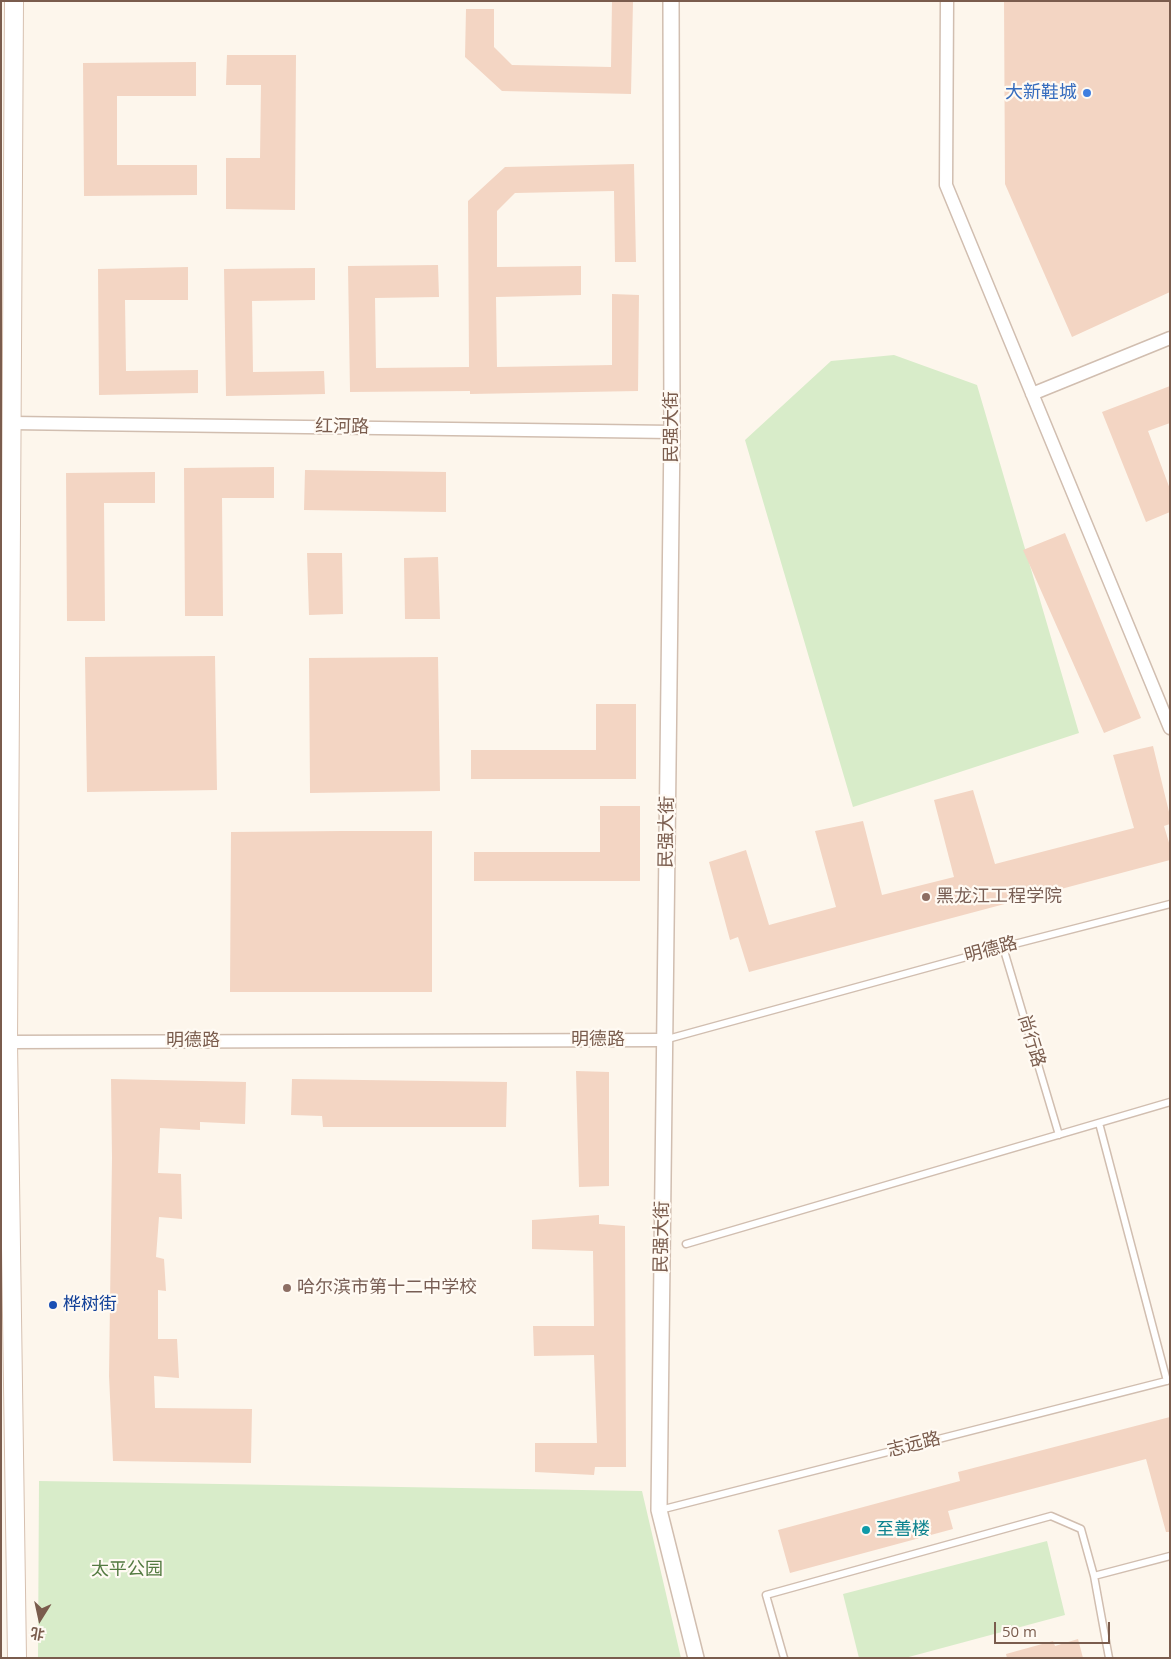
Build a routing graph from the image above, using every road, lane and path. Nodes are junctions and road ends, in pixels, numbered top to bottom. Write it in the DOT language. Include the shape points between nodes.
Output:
graph roads {
  1 [pos="14,1"];
  2 [pos="671,1"];
  3 [pos="947,1"];
  4 [pos="1170,338"];
  5 [pos="1032,394"];
  6 [pos="12,423"];
  7 [pos="672,432"];
  8 [pos="6,590"];
  9 [pos="1170,728"];
  10 [pos="1170,904"];
  11 [pos="1003,947"];
  12 [pos="5,954"];
  13 [pos="664,1040"];
  14 [pos="8,1042"];
  15 [pos="1170,1102"];
  16 [pos="1099,1123"];
  17 [pos="1059,1135"];
  18 [pos="686,1244"];
  19 [pos="1168,1380"];
  20 [pos="659,1510"];
  21 [pos="9,1529"];
  22 [pos="1170,1556"];
  23 [pos="1094,1576"];
  24 [pos="17,1658"];
  25 [pos="696,1658"];
  26 [pos="784,1658"];
  27 [pos="1109,1658"];
  1 -- 6 [label="main road"];
  2 -- 7 [label="street, 民强大街"];
  3 -- 5 [label="street" via="946,185"];
  4 -- 5 [label="street"];
  5 -- 9 [label="street"];
  6 -- 7 [label="street, 红河路"];
  6 -- 8 [label="main road"];
  7 -- 13 [label="street, 民强大街"];
  8 -- 12 [label="main road"];
  10 -- 11 [label="lane, 明德路"];
  11 -- 13 [label="lane, 明德路"];
  11 -- 17 [label="lane, 尚行路"];
  12 -- 14 [label="main road"];
  13 -- 14 [label="street, 明德路"];
  13 -- 20 [label="street, 民强大街"];
  14 -- 21 [label="main road"];
  15 -- 16 [label="lane"];
  16 -- 17 [label="lane"];
  16 -- 19 [label="lane"];
  17 -- 18 [label="lane"];
  19 -- 20 [label="lane, 志远路"];
  20 -- 25 [label="street, 民强大街"];
  21 -- 24 [label="main road"];
  22 -- 23 [label="lane"];
  23 -- 26 [label="lane" via="1081,1530 1050,1516 766,1595"];
  23 -- 27 [label="lane"];
}
